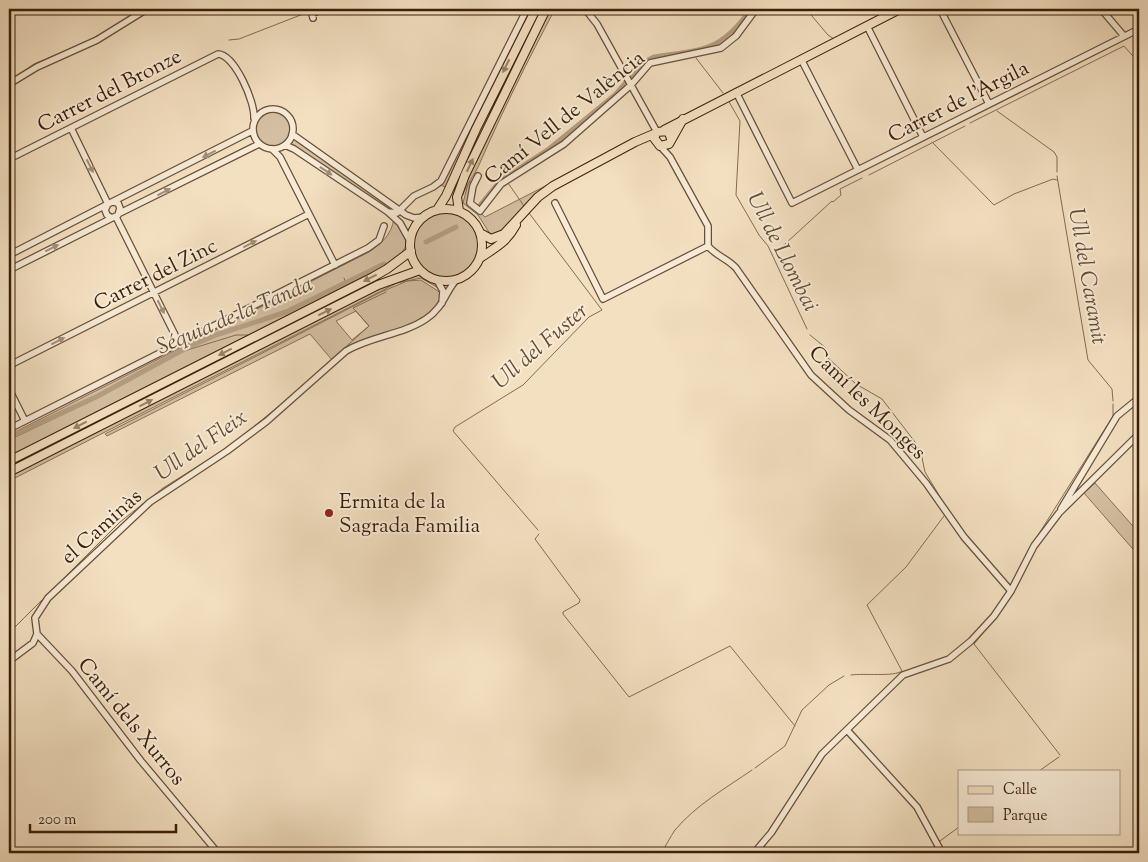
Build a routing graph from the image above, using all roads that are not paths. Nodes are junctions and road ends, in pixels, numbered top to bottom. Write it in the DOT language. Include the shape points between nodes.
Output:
graph roads {
  1 [pos="147,9"];
  2 [pos="322,9"];
  3 [pos="527,9"];
  4 [pos="536,9"];
  5 [pos="546,9"];
  6 [pos="585,9"];
  7 [pos="756,9"];
  8 [pos="900,9"];
  9 [pos="940,9"];
  10 [pos="1101,9"];
  11 [pos="313,18"];
  12 [pos="867,26"];
  13 [pos="1139,29"];
  14 [pos="1124,36"];
  15 [pos="801,59"];
  16 [pos="9,84"];
  17 [pos="631,85"];
  18 [pos="736,92"];
  19 [pos="253,104"];
  20 [pos="989,104"];
  21 [pos="263,110"];
  22 [pos="254,118"];
  23 [pos="685,118"];
  24 [pos="71,128"];
  25 [pos="658,130"];
  26 [pos="252,131"];
  27 [pos="292,134"];
  28 [pos="923,137"];
  29 [pos="670,141"];
  30 [pos="259,144"];
  31 [pos="283,146"];
  32 [pos="659,146"];
  33 [pos="625,148"];
  34 [pos="272,149"];
  35 [pos="280,157"];
  36 [pos="670,157"];
  37 [pos="9,159"];
  38 [pos="858,170"];
  39 [pos="478,176"];
  40 [pos="391,203"];
  41 [pos="405,203"];
  42 [pos="555,203"];
  43 [pos="109,204"];
  44 [pos="401,210"];
  45 [pos="437,210"];
  46 [pos="388,212"];
  47 [pos="459,212"];
  48 [pos="310,214"];
  49 [pos="116,216"];
  50 [pos="424,217"];
  51 [pos="520,220"];
  52 [pos="384,226"];
  53 [pos="480,233"];
  54 [pos="410,241"];
  55 [pos="708,246"];
  56 [pos="411,251"];
  57 [pos="9,255"];
  58 [pos="480,258"];
  59 [pos="335,265"];
  60 [pos="9,270"];
  61 [pos="420,270"];
  62 [pos="457,279"];
  63 [pos="437,280"];
  64 [pos="154,292"];
  65 [pos="441,305"];
  66 [pos="179,343"];
  67 [pos="12,363"];
  68 [pos="9,368"];
  69 [pos="9,389"];
  70 [pos="1139,398"];
  71 [pos="25,421"];
  72 [pos="9,429"];
  73 [pos="1139,434"];
  74 [pos="9,461"];
  75 [pos="9,472"];
  76 [pos="1059,513"];
  77 [pos="1011,591"];
  78 [pos="37,634"];
  79 [pos="9,661"];
  80 [pos="847,730"];
  81 [pos="218,853"];
  82 [pos="754,853"];
  83 [pos="942,853"];
  1 -- 16 [label="street" via="96,40 37,66"];
  2 -- 11 [label="street" via="312,14"];
  3 -- 41 [label="street" via="441,180"];
  4 -- 45 [label="main road, one-way"];
  47 -- 5 [label="main road, one-way" via="457,200 465,175"];
  6 -- 17 [label="street"];
  7 -- 17 [label="street, Camí Vell de València" via="736,36 721,48 650,63"];
  8 -- 12 [label="main road"];
  9 -- 20 [label="street"];
  10 -- 14 [label="street"];
  12 -- 15 [label="main road"];
  12 -- 28 [label="street"];
  13 -- 14 [label="street, Carrer de l'Argila"];
  14 -- 20 [label="street, Carrer de l'Argila"];
  15 -- 18 [label="main road"];
  15 -- 38 [label="street"];
  17 -- 25 [label="street"];
  17 -- 39 [label="street, Camí Vell de València" via="564,144 501,184 480,211 470,203"];
  18 -- 23 [label="main road"];
  18 -- 38 [label="street, Carrer de l'Argila" via="792,203"];
  19 -- 21 [label="street"];
  19 -- 22 [label="street"];
  19 -- 24 [label="street, Carrer del Bronze" via="232,62 224,54 218,54"];
  20 -- 28 [label="street, Carrer de l'Argila"];
  21 -- 22 [label="street"];
  21 -- 27 [label="street" via="276,108 288,115"];
  22 -- 26 [label="street"];
  23 -- 25 [label="main road"];
  23 -- 29 [label="main road"];
  24 -- 37 [label="street, Carrer del Bronze"];
  24 -- 43 [label="street, one-way"];
  25 -- 29 [label="main road" via="670,134"];
  25 -- 32 [label="main road" via="655,143"];
  25 -- 33 [label="main road"];
  26 -- 30 [label="street"];
  26 -- 43 [label="street, one-way"];
  27 -- 31 [label="street"];
  27 -- 40 [label="street"];
  28 -- 38 [label="street, Carrer de l'Argila"];
  29 -- 32 [label="main road"];
  29 -- 36 [label="street"];
  30 -- 34 [label="street"];
  49 -- 30 [label="street, one-way"];
  31 -- 34 [label="street"];
  31 -- 35 [label="street"];
  31 -- 46 [label="street, one-way" via="292,148"];
  32 -- 33 [label="main road" via="646,144"];
  32 -- 36 [label="street"];
  33 -- 51 [label="main road" via="552,186 538,197"];
  34 -- 35 [label="street"];
  35 -- 48 [label="street"];
  36 -- 55 [label="street" via="708,226"];
  40 -- 41 [label="street"];
  40 -- 44 [label="street"];
  41 -- 44 [label="street"];
  42 -- 55 [label="street" via="604,299"];
  43 -- 49 [label="street" via="105,210"];
  43 -- 49 [label="street" via="120,208"];
  43 -- 57 [label="street"];
  44 -- 46 [label="street"];
  44 -- 50 [label="street" via="410,216"];
  45 -- 47 [label="main road"];
  45 -- 50 [label="main road"];
  46 -- 54 [label="street" via="400,223"];
  47 -- 53 [label="main road" via="471,219"];
  48 -- 59 [label="street"];
  64 -- 48 [label="street, Carrer del Zinc, one-way"];
  60 -- 49 [label="street, one-way"];
  49 -- 64 [label="street"];
  50 -- 54 [label="main road"];
  51 -- 53 [label="main road" via="499,237 492,239"];
  51 -- 58 [label="main road" via="509,238"];
  52 -- 59 [label="street" via="379,240"];
  53 -- 58 [label="main road"];
  54 -- 56 [label="main road"];
  55 -- 77 [label="street, Camí les Monges" via="736,268 811,375 849,410 890,440 926,483 964,537"];
  56 -- 61 [label="main road"];
  56 -- 74 [label="main road, one-way" via="373,277"];
  58 -- 62 [label="main road" via="471,271"];
  59 -- 66 [label="street"];
  61 -- 63 [label="main road"];
  75 -- 61 [label="main road, one-way" via="378,285"];
  62 -- 63 [label="main road"];
  62 -- 65 [label="street, el Caminàs"];
  63 -- 65 [label="street" via="443,291"];
  64 -- 66 [label="street, one-way"];
  67 -- 64 [label="street, Carrer del Zinc, one-way"];
  65 -- 78 [label="street, el Caminàs" via="414,325 370,339 346,351 267,421 150,502 48,598 35,618"];
  66 -- 71 [label="street"];
  67 -- 68 [label="street, Carrer del Zinc"];
  69 -- 71 [label="street"];
  70 -- 76 [label="street" via="1117,416"];
  71 -- 72 [label="street"];
  73 -- 76 [label="street"];
  76 -- 77 [label="street" via="1034,546"];
  77 -- 80 [label="street" via="994,616 959,652 949,659 903,674"];
  78 -- 79 [label="street" via="26,649"];
  78 -- 81 [label="street, Camí dels Xurros" via="72,671"];
  80 -- 82 [label="street" via="822,754 771,833"];
  80 -- 83 [label="street" via="917,807"];
}
